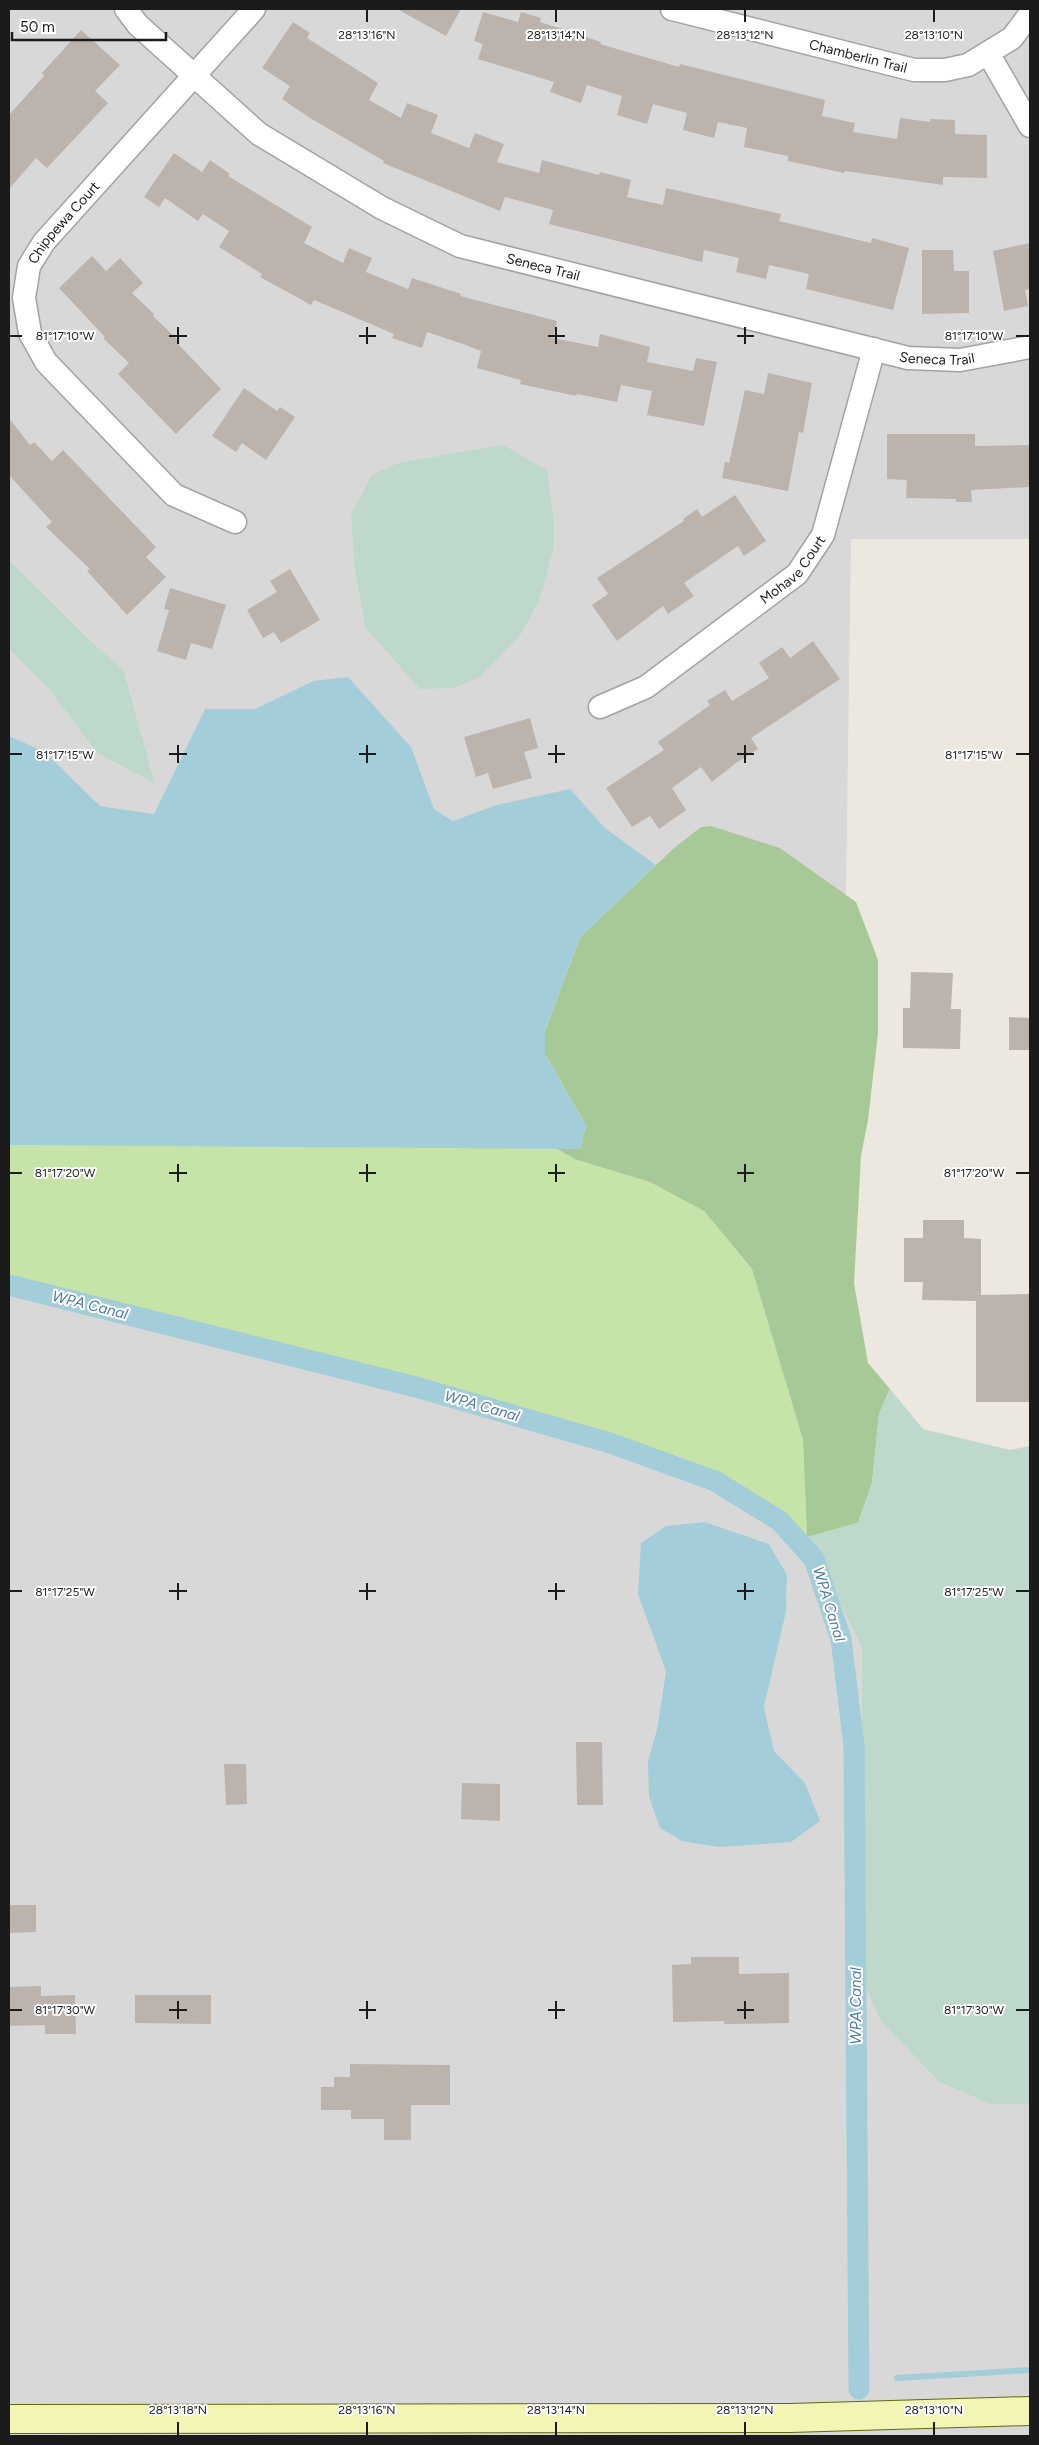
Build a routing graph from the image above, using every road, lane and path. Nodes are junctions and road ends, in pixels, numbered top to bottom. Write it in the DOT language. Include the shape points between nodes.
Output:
graph roads {
  1 [pos="126,9"];
  2 [pos="254,9"];
  3 [pos="672,9"];
  4 [pos="1030,14"];
  5 [pos="988,52"];
  6 [pos="194,75"];
  7 [pos="1030,126"];
  8 [pos="1030,347"];
  9 [pos="874,349"];
  10 [pos="235,522"];
  11 [pos="600,707"];
  12 [pos="1030,2411"];
  13 [pos="9,2419"];
  1 -- 6 [label="street, Seneca Trail" via="138,25"];
  2 -- 6 [label="street, Chippewa Court"];
  3 -- 5 [label="street, Chamberlin Trail" via="914,70 945,70 968,65"];
  4 -- 5 [label="street, Chamberlin Trail" via="1012,38"];
  5 -- 7 [label="street"];
  6 -- 9 [label="street, Seneca Trail" via="259,134 382,208 460,246"];
  6 -- 10 [label="street, Chippewa Court" via="44,242 29,266 24,298 30,334 46,362 174,495"];
  8 -- 9 [label="street, Seneca Trail" via="960,360 908,358"];
  9 -- 11 [label="street, Mohave Court" via="823,535 797,574 646,687"];
  12 -- 13 [label="main road" via="790,2418"];
}
